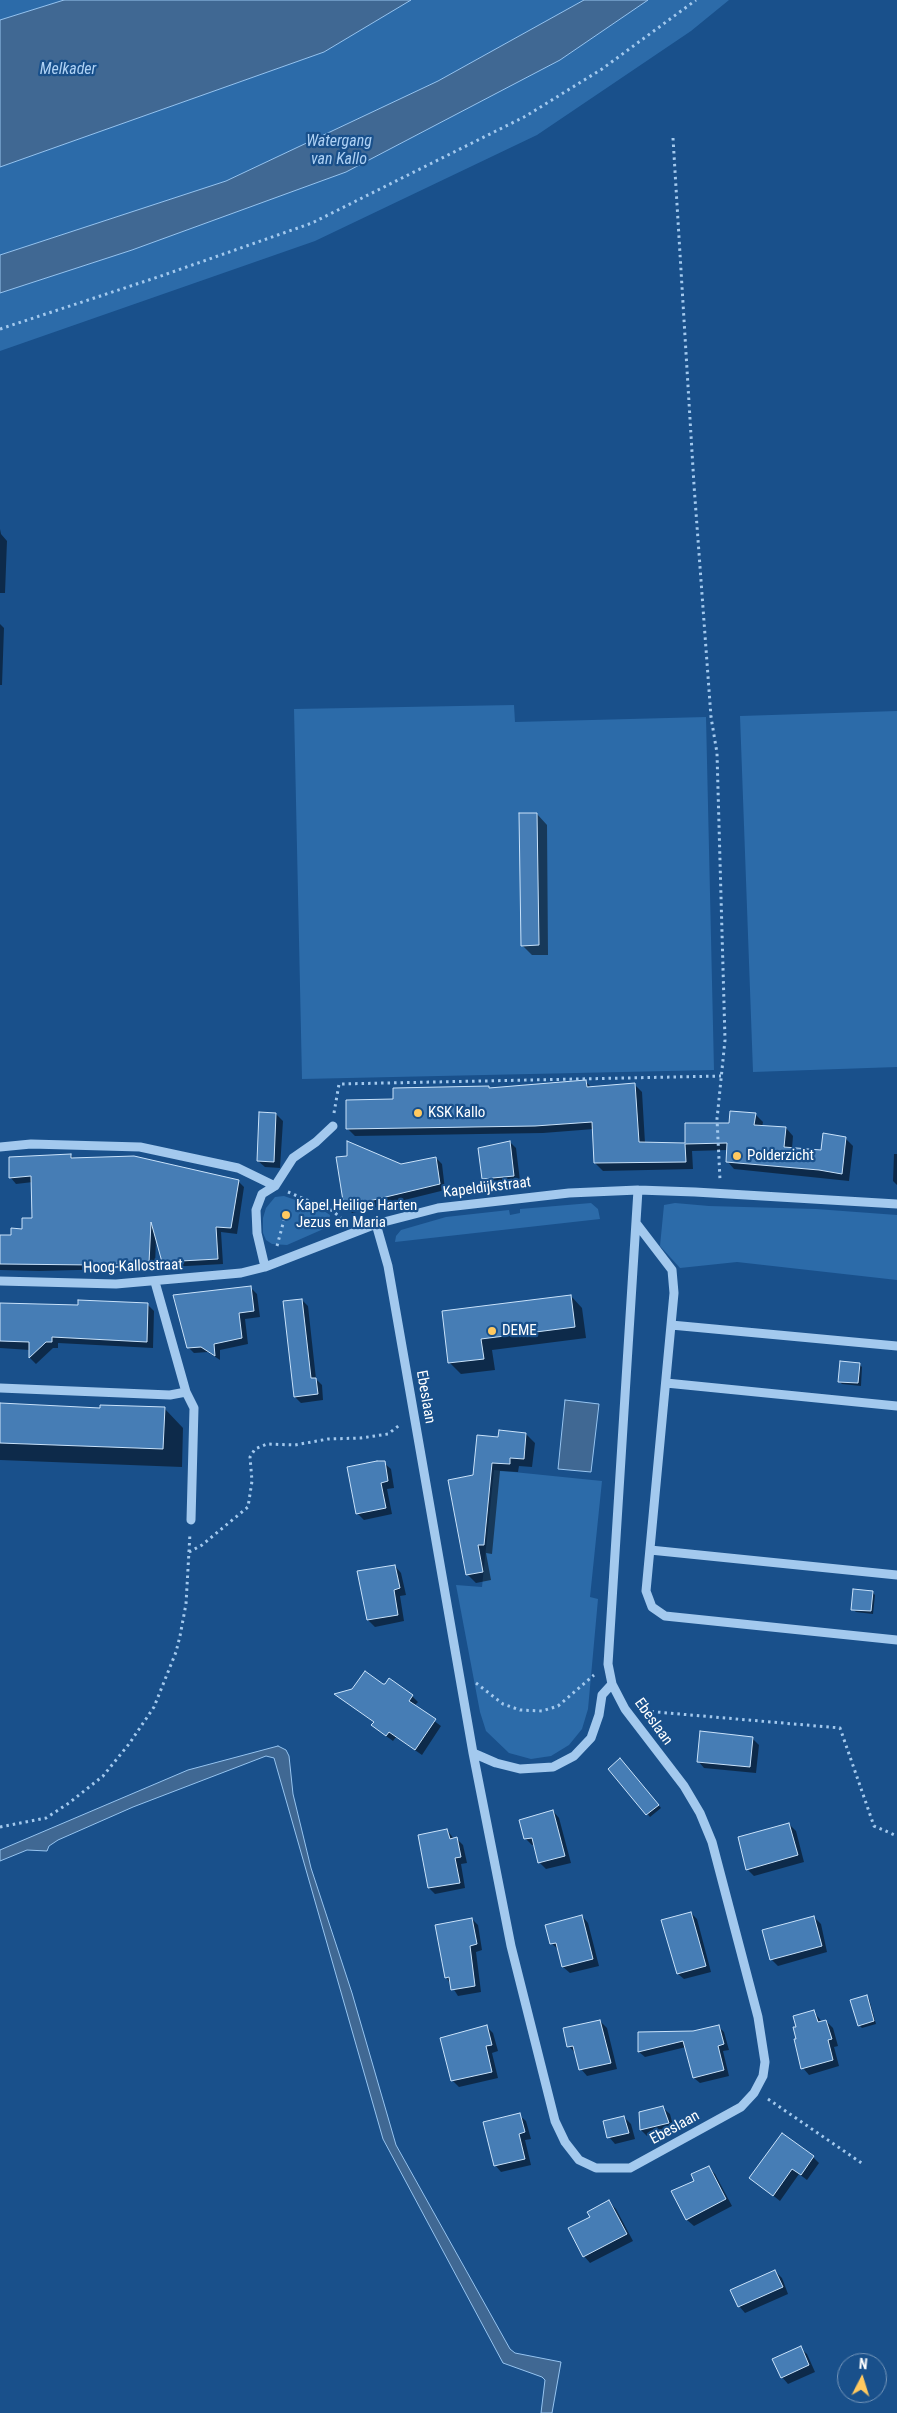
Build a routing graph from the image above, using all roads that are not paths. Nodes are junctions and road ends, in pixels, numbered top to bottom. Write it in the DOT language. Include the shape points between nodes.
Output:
graph roads {
  1 [pos="333,1126"];
  2 [pos="0,1147"];
  3 [pos="275,1186"];
  4 [pos="638,1190"];
  5 [pos="897,1204"];
  6 [pos="636,1223"];
  7 [pos="376,1224"];
  8 [pos="265,1267"];
  9 [pos="0,1281"];
  10 [pos="155,1282"];
  11 [pos="671,1325"];
  12 [pos="897,1346"];
  13 [pos="666,1383"];
  14 [pos="0,1388"];
  15 [pos="186,1392"];
  16 [pos="897,1406"];
  17 [pos="191,1520"];
  18 [pos="650,1550"];
  19 [pos="897,1575"];
  20 [pos="897,1640"];
  21 [pos="612,1684"];
  22 [pos="473,1754"];
  1 -- 3 [label="street" via="293,1158"];
  2 -- 3 [label="street" via="31,1144 140,1147 238,1168"];
  3 -- 8 [label="street" via="262,1194 256,1210 259,1248"];
  4 -- 5 [label="street, Kapeldijkstraat"];
  4 -- 6 [label="street, Ebeslaan"];
  4 -- 7 [label="street, Kapeldijkstraat" via="490,1201 438,1208"];
  6 -- 11 [label="street" via="672,1270"];
  6 -- 21 [label="street, Ebeslaan" via="608,1664"];
  7 -- 8 [label="street, Kapeldijkstraat"];
  7 -- 22 [label="street, Ebeslaan" via="384,1248"];
  8 -- 10 [label="street, Hoog-Kallostraat" via="241,1273"];
  9 -- 10 [label="street, Hoog-Kallostraat"];
  10 -- 15 [label="street"];
  11 -- 12 [label="street"];
  11 -- 13 [label="street"];
  13 -- 16 [label="street"];
  13 -- 18 [label="street"];
  14 -- 15 [label="street" via="170,1395"];
  15 -- 17 [label="street" via="194,1408"];
  18 -- 19 [label="street"];
  18 -- 20 [label="street" via="646,1591 652,1607 665,1616"];
  21 -- 22 [label="street" via="602,1695 591,1738 574,1756 553,1767 520,1768"];
  21 -- 22 [label="street, Ebeslaan" via="625,1709 684,1786 712,1842 762,2038 765,2062 756,2090 741,2107 630,2168 596,2168 579,2160 555,2121 511,1946"];
}
